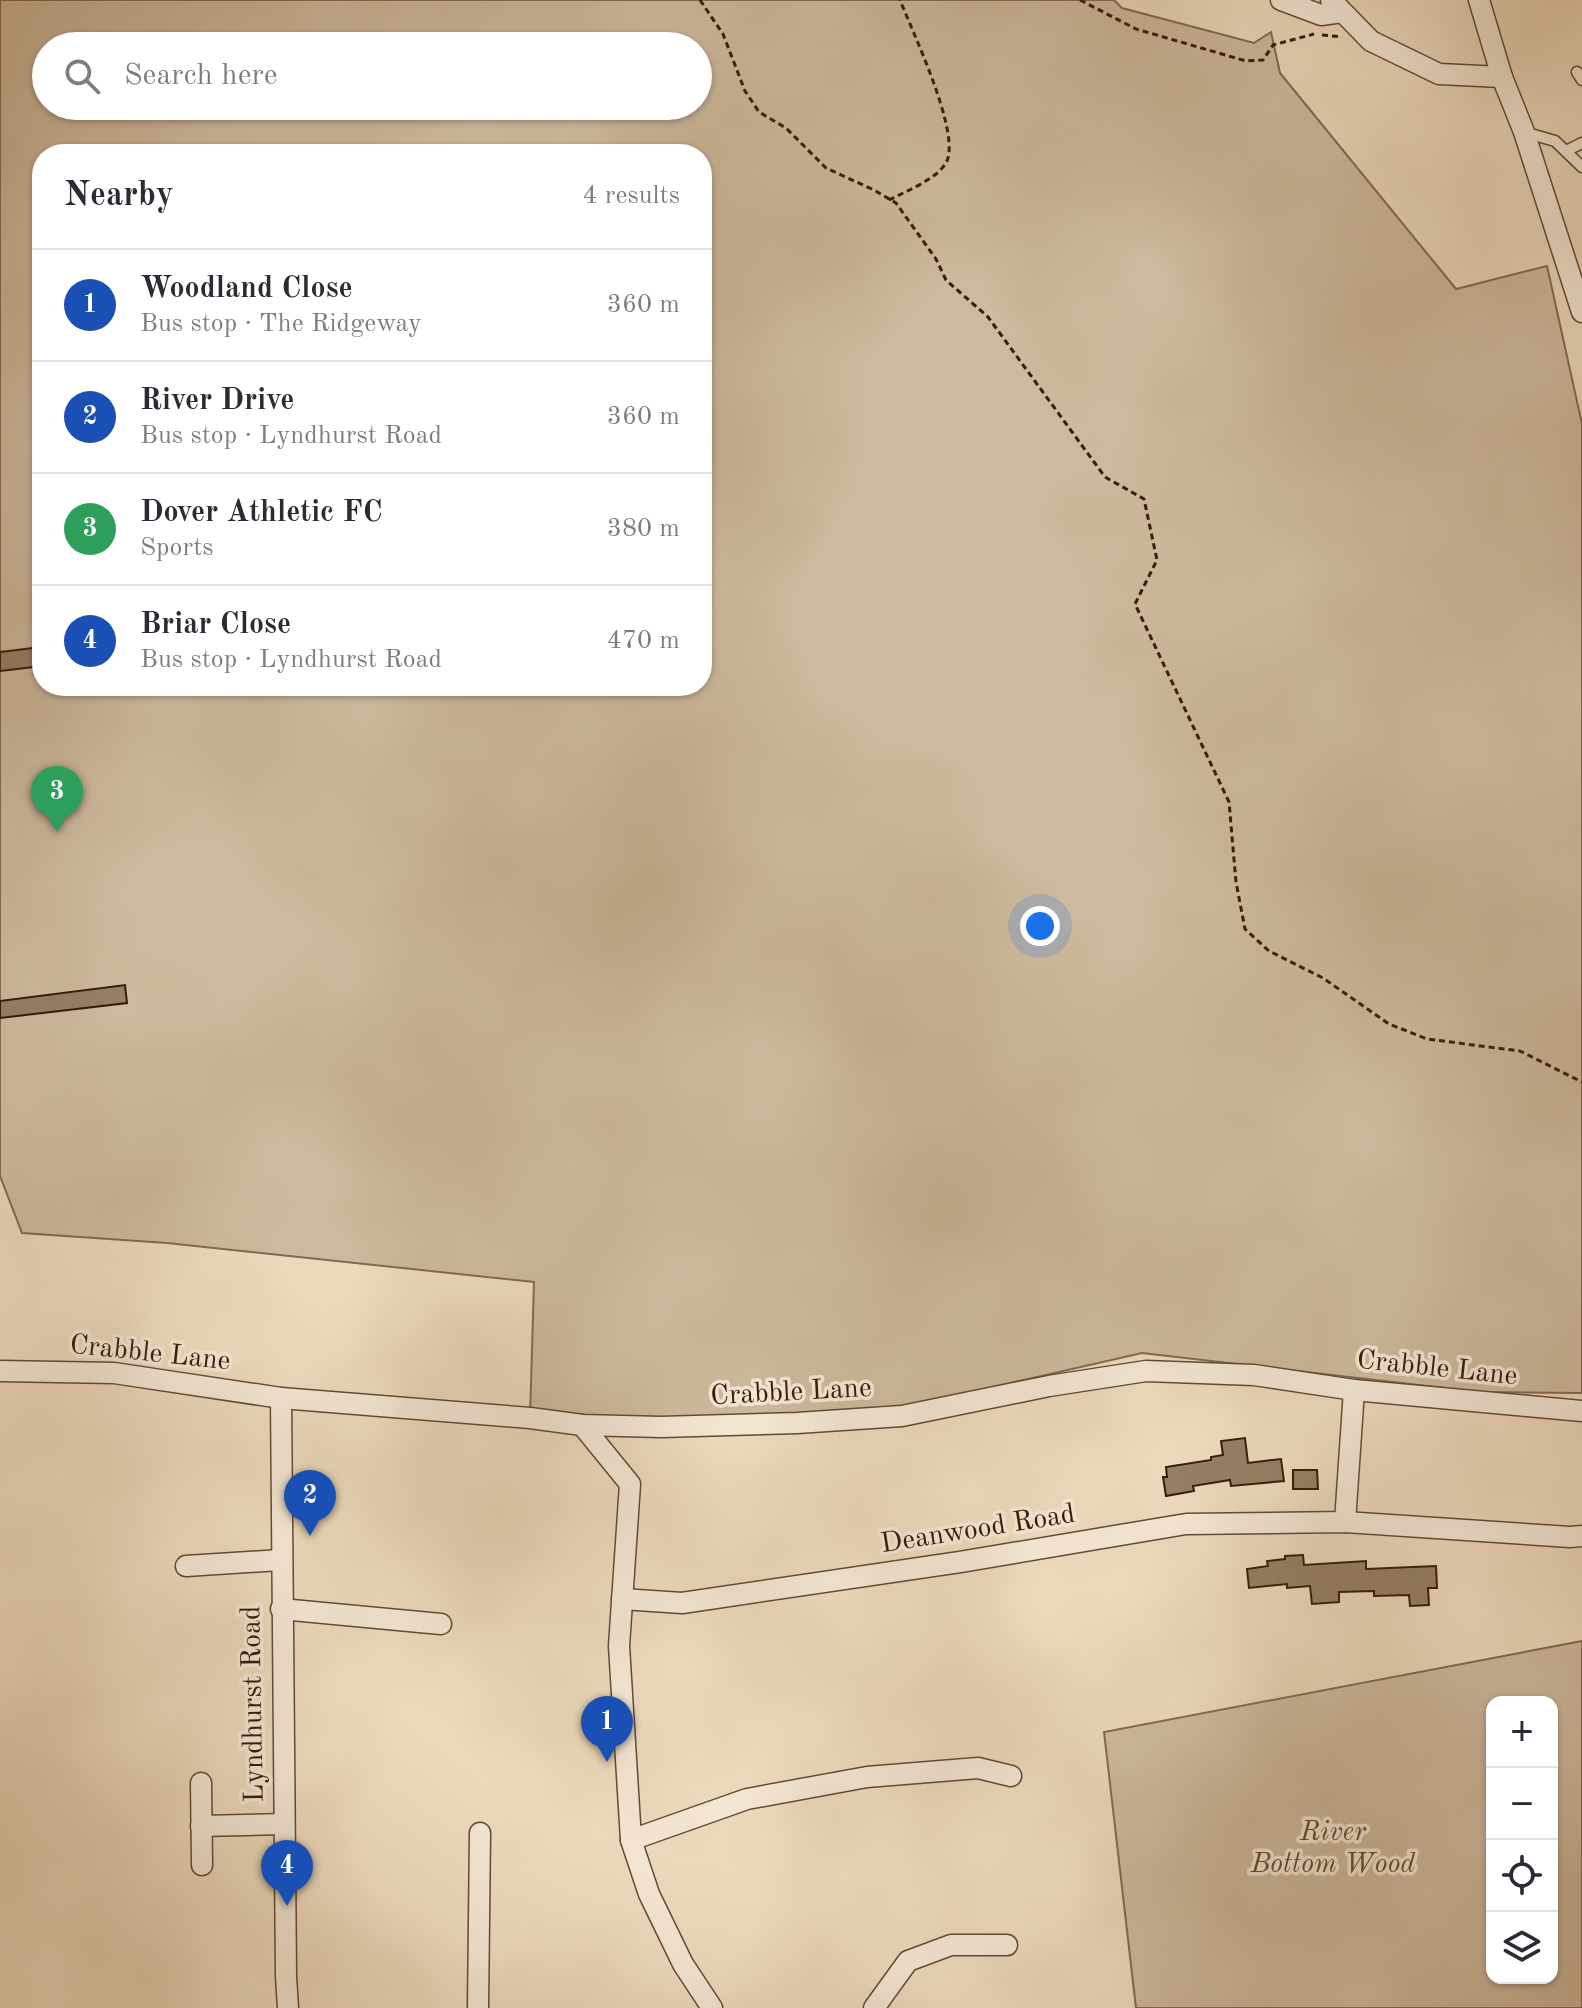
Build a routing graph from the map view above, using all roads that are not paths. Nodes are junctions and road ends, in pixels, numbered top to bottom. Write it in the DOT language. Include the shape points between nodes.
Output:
graph roads {
  1 [pos="1281,0"];
  2 [pos="1479,0"];
  3 [pos="1337,6"];
  4 [pos="1502,77"];
  5 [pos="1524,132"];
  6 [pos="1582,143"];
  7 [pos="1566,151"];
  8 [pos="1582,167"];
  9 [pos="1582,312"];
  10 [pos="0,1371"];
  11 [pos="1354,1390"];
  12 [pos="281,1398"];
  13 [pos="1582,1411"];
  14 [pos="582,1425"];
  15 [pos="1345,1522"];
  16 [pos="1582,1536"];
  17 [pos="280,1560"];
  18 [pos="186,1566"];
  19 [pos="622,1599"];
  20 [pos="281,1609"];
  21 [pos="441,1624"];
  22 [pos="1011,1776"];
  23 [pos="201,1783"];
  24 [pos="284,1824"];
  25 [pos="201,1826"];
  26 [pos="480,1833"];
  27 [pos="631,1840"];
  28 [pos="202,1865"];
  29 [pos="1007,1945"];
  30 [pos="288,2008"];
  31 [pos="478,2008"];
  32 [pos="712,2008"];
  33 [pos="874,2008"];
  1 -- 3 [label="street" via="1321,15"];
  2 -- 4 [label="street"];
  3 -- 4 [label="street" via="1369,39 1439,74"];
  4 -- 5 [label="street"];
  5 -- 7 [label="lane" via="1555,141"];
  5 -- 9 [label="street"];
  6 -- 7 [label="lane"];
  7 -- 8 [label="lane"];
  10 -- 12 [label="street, Crabble Lane" via="114,1373"];
  11 -- 13 [label="street, Crabble Lane"];
  11 -- 14 [label="street, Crabble Lane" via="1254,1375 1146,1371 902,1416"];
  11 -- 15 [label="street"];
  12 -- 14 [label="street, Crabble Lane"];
  12 -- 17 [label="street, Lyndhurst Road"];
  14 -- 19 [label="street" via="630,1484"];
  15 -- 16 [label="street, Deanwood Road"];
  15 -- 19 [label="street, Deanwood Road" via="1186,1524 682,1603"];
  17 -- 18 [label="street"];
  17 -- 20 [label="street, Lyndhurst Road"];
  19 -- 27 [label="street" via="619,1646"];
  20 -- 21 [label="street"];
  20 -- 24 [label="street, Lyndhurst Road"];
  22 -- 27 [label="street" via="978,1768 867,1777 747,1799"];
  23 -- 25 [label="street"];
  24 -- 25 [label="street"];
  24 -- 30 [label="street, Lyndhurst Road"];
  25 -- 28 [label="street"];
  26 -- 31 [label="street"];
  27 -- 32 [label="street" via="649,1894 683,1964"];
  29 -- 33 [label="street" via="951,1945 908,1961"];
}
